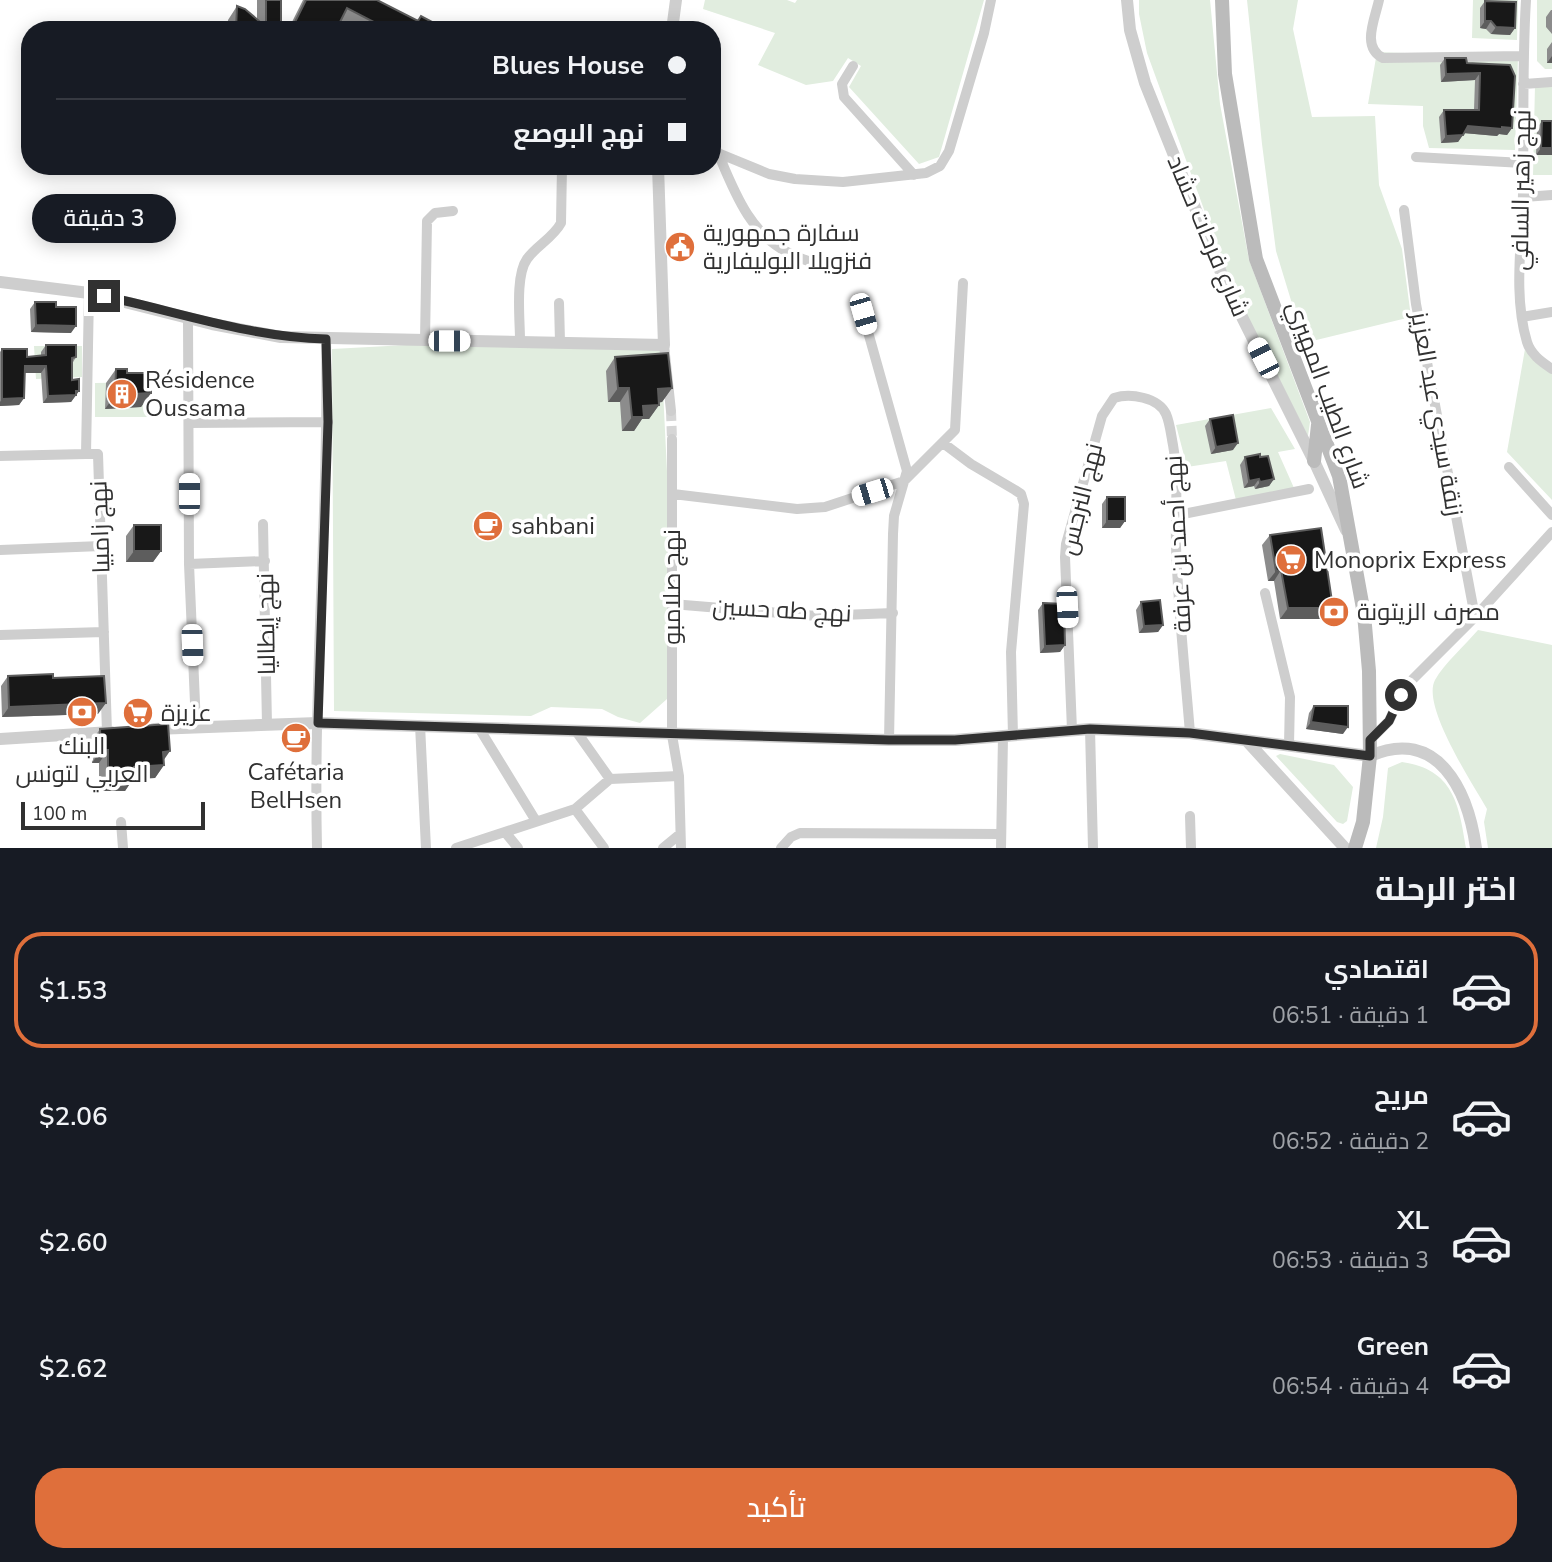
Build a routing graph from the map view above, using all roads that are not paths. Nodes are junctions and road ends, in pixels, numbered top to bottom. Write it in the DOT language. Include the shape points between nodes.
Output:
graph roads {
  1 [pos="676,0"];
  2 [pos="991,0"];
  3 [pos="1127,0"];
  4 [pos="1222,0"];
  5 [pos="1379,0"];
  6 [pos="1526,0"];
  7 [pos="673,21"];
  8 [pos="1522,56"];
  9 [pos="852,66"];
  10 [pos="1552,82"];
  11 [pos="1523,84"];
  12 [pos="721,151"];
  13 [pos="1416,157"];
  14 [pos="721,162"];
  15 [pos="1523,163"];
  16 [pos="562,175"];
  17 [pos="658,175"];
  18 [pos="914,175"];
  19 [pos="1552,195"];
  20 [pos="1523,197"];
  21 [pos="1404,210"];
  22 [pos="453,211"];
  23 [pos="838,272"];
  24 [pos="0,282"];
  25 [pos="963,283"];
  26 [pos="89,293"];
  27 [pos="559,303"];
  28 [pos="1552,312"];
  29 [pos="863,314"];
  30 [pos="188,317"];
  31 [pos="1522,317"];
  32 [pos="326,339"];
  33 [pos="425,341"];
  34 [pos="520,341"];
  35 [pos="560,342"];
  36 [pos="664,345"];
  37 [pos="1552,369"];
  38 [pos="1114,398"];
  39 [pos="671,411"];
  40 [pos="1318,420"];
  41 [pos="328,422"];
  42 [pos="188,424"];
  43 [pos="673,439"];
  44 [pos="943,443"];
  45 [pos="86,454"];
  46 [pos="0,456"];
  47 [pos="1314,461"];
  48 [pos="1509,467"];
  49 [pos="904,481"];
  50 [pos="1309,489"];
  51 [pos="673,494"];
  52 [pos="1552,514"];
  53 [pos="1178,515"];
  54 [pos="262,524"];
  55 [pos="1552,532"];
  56 [pos="1350,540"];
  57 [pos="101,546"];
  58 [pos="0,550"];
  59 [pos="265,561"];
  60 [pos="189,565"];
  61 [pos="1265,593"];
  62 [pos="672,604"];
  63 [pos="893,613"];
  64 [pos="1475,617"];
  65 [pos="104,632"];
  66 [pos="0,635"];
  67 [pos="318,723"];
  68 [pos="267,725"];
  69 [pos="420,725"];
  70 [pos="196,726"];
  71 [pos="479,728"];
  72 [pos="145,729"];
  73 [pos="1090,729"];
  74 [pos="1072,730"];
  75 [pos="576,731"];
  76 [pos="113,732"];
  77 [pos="1190,733"];
  78 [pos="673,735"];
  79 [pos="1008,737"];
  80 [pos="0,739"];
  81 [pos="889,740"];
  82 [pos="1246,740"];
  83 [pos="1370,740"];
  84 [pos="1289,745"];
  85 [pos="1370,756"];
  86 [pos="679,776"];
  87 [pos="610,779"];
  88 [pos="575,809"];
  89 [pos="1190,816"];
  90 [pos="536,821"];
  91 [pos="121,822"];
  92 [pos="505,832"];
  93 [pos="680,834"];
  94 [pos="1002,834"];
  95 [pos="123,848"];
  96 [pos="317,848"];
  97 [pos="426,848"];
  98 [pos="456,848"];
  99 [pos="504,848"];
  100 [pos="518,848"];
  101 [pos="604,848"];
  102 [pos="663,848"];
  103 [pos="681,848"];
  104 [pos="781,848"];
  105 [pos="1001,848"];
  106 [pos="1093,848"];
  107 [pos="1191,848"];
  108 [pos="1345,848"];
  109 [pos="1355,848"];
  110 [pos="1476,848"];
  1 -- 7 [label="street"];
  2 -- 18 [label="street" via="948,151 940,166"];
  3 -- 47 [label="street, شارع فرحات حشاد" via="1145,83 1221,272"];
  4 -- 40 [label="main road, شارع الطيب المهيري" via="1225,74 1256,259"];
  5 -- 8 [label="street" via="1370,43 1383,58"];
  6 -- 8 [label="street, نهج زهير السافي"];
  8 -- 11 [label="street, نهج زهير السافي"];
  9 -- 18 [label="street" via="842,84 844,97"];
  10 -- 11 [label="street"];
  11 -- 15 [label="street, نهج زهير السافي"];
  12 -- 18 [label="street" via="769,174 795,179 843,182"];
  13 -- 15 [label="street"];
  14 -- 23 [label="street" via="739,203 761,232 788,253"];
  15 -- 20 [label="street, نهج زهير السافي"];
  16 -- 34 [label="street" via="561,223 528,257 520,274"];
  17 -- 36 [label="street"];
  19 -- 20 [label="street"];
  20 -- 31 [label="street, نهج زهير السافي"];
  21 -- 64 [label="street, زنقة سيدي عبد العزيز" via="1418,317"];
  22 -- 33 [label="street" via="436,213 427,221"];
  24 -- 26 [label="street"];
  25 -- 44 [label="street" via="956,427"];
  26 -- 30 [label="street"];
  26 -- 45 [label="street, نهج زامبيا"];
  27 -- 35 [label="street"];
  28 -- 31 [label="street"];
  29 -- 49 [label="street" via="905,465"];
  30 -- 32 [label="street" via="254,332"];
  30 -- 42 [label="street"];
  31 -- 37 [label="street, نهج زهير السافي" via="1528,345"];
  32 -- 33 [label="street"];
  32 -- 41 [label="street"];
  33 -- 34 [label="street"];
  34 -- 35 [label="street"];
  35 -- 36 [label="street"];
  36 -- 39 [label="street"];
  38 -- 53 [label="street, نهج أحمد بن عرفة" via="1150,400 1161,405 1167,415 1177,469"];
  38 -- 74 [label="street, نهج النرجس" via="1102,416 1065,557"];
  40 -- 47 [label="main road"];
  40 -- 56 [label="main road, شارع الطيب المهيري" via="1339,476"];
  41 -- 42 [label="street"];
  41 -- 67 [label="street"];
  42 -- 60 [label="street"];
  43 -- 51 [label="street, نهج صلامبو"];
  44 -- 49 [label="street"];
  44 -- 79 [label="street" via="1021,494 1024,504"];
  45 -- 46 [label="street"];
  45 -- 57 [label="street, نهج زامبيا" via="98,454"];
  47 -- 56 [label="street, شارع فرحات حشاد"];
  48 -- 52 [label="street"];
  49 -- 51 [label="street" via="815,508"];
  49 -- 63 [label="street" via="892,534"];
  50 -- 53 [label="street"];
  51 -- 62 [label="street, نهج صلامبو"];
  53 -- 77 [label="street, نهج أحمد بن عرفة" via="1176,544"];
  54 -- 59 [label="street, نهج إيطاليا"];
  55 -- 64 [label="street"];
  56 -- 83 [label="main road, شارع الطيب المهيري" via="1364,614"];
  57 -- 58 [label="street"];
  57 -- 65 [label="street, نهج زامبيا"];
  59 -- 60 [label="street"];
  59 -- 68 [label="street, نهج إيطاليا"];
  60 -- 70 [label="street"];
  61 -- 84 [label="street" via="1290,697"];
  62 -- 63 [label="street, نهج طه حسين" via="817,616"];
  62 -- 78 [label="street, نهج صلامبو"];
  63 -- 81 [label="street"];
  64 -- 83 [label="street" via="1413,678 1389,721"];
  65 -- 66 [label="street"];
  65 -- 76 [label="street, نهج زامبيا"];
  67 -- 68 [label="street"];
  67 -- 69 [label="street"];
  67 -- 96 [label="street"];
  68 -- 70 [label="street"];
  69 -- 71 [label="street"];
  69 -- 97 [label="street"];
  70 -- 72 [label="street"];
  71 -- 75 [label="street"];
  71 -- 90 [label="street"];
  73 -- 74 [label="street"];
  73 -- 77 [label="street"];
  73 -- 106 [label="street"];
  74 -- 79 [label="street"];
  75 -- 78 [label="street"];
  75 -- 87 [label="street"];
  76 -- 80 [label="street"];
  77 -- 82 [label="street"];
  78 -- 81 [label="street"];
  78 -- 86 [label="street, نهج صلامبو"];
  79 -- 81 [label="street"];
  79 -- 94 [label="street"];
  82 -- 84 [label="street"];
  82 -- 108 [label="street"];
  83 -- 85 [label="main road, شارع الطيب المهيري"];
  84 -- 85 [label="street"];
  85 -- 109 [label="main road, شارع الطيب المهيري" via="1363,822"];
  85 -- 110 [label="street" via="1387,748 1412,748 1442,765 1463,794"];
  86 -- 87 [label="street"];
  86 -- 93 [label="street, نهج صلامبو"];
  87 -- 88 [label="street"];
  88 -- 90 [label="street"];
  88 -- 101 [label="street"];
  89 -- 107 [label="street"];
  90 -- 92 [label="street"];
  91 -- 95 [label="street"];
  92 -- 98 [label="street"];
  92 -- 99 [label="street"];
  92 -- 100 [label="street"];
  93 -- 102 [label="street"];
  93 -- 103 [label="street, نهج صلامبو"];
  94 -- 104 [label="street" via="800,833"];
  94 -- 105 [label="street"];
}
